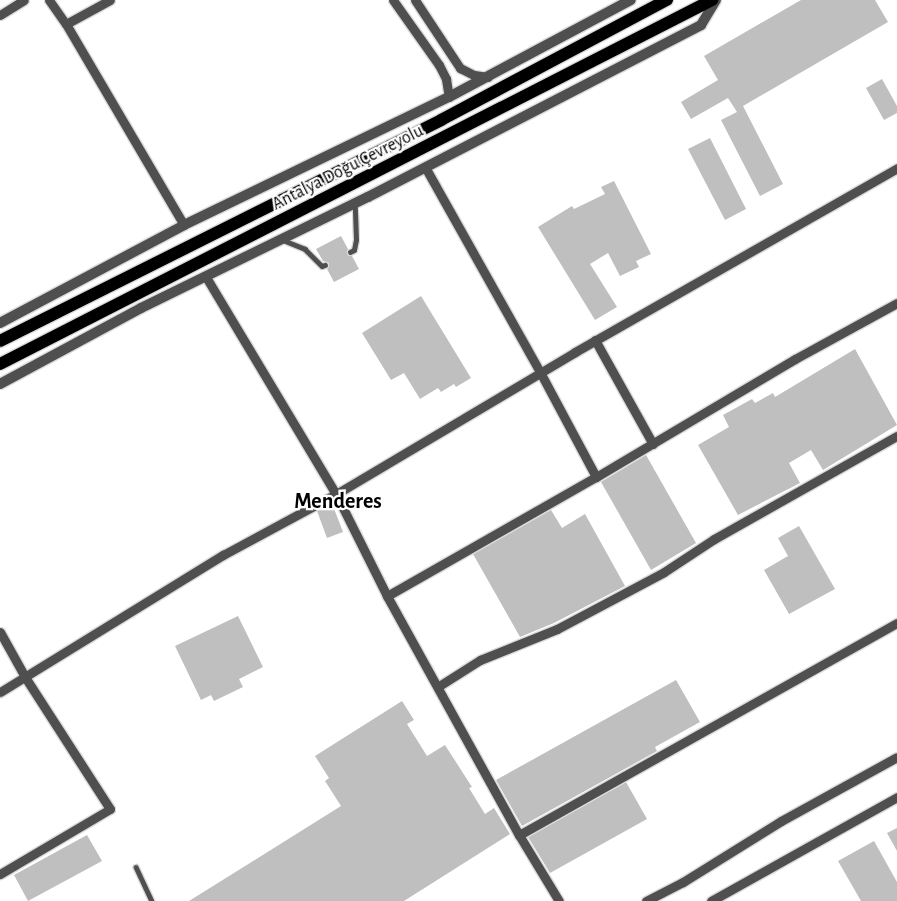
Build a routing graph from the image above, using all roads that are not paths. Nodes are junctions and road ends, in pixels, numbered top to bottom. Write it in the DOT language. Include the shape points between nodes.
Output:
graph roads {
  1 [pos="24,0"];
  2 [pos="49,0"];
  3 [pos="110,0"];
  4 [pos="393,0"];
  5 [pos="415,0"];
  6 [pos="631,0"];
  7 [pos="667,0"];
  8 [pos="712,0"];
  9 [pos="716,0"];
  10 [pos="0,15"];
  11 [pos="66,24"];
  12 [pos="488,77"];
  13 [pos="449,97"];
  14 [pos="425,167"];
  15 [pos="897,168"];
  16 [pos="355,204"];
  17 [pos="184,225"];
  18 [pos="282,240"];
  19 [pos="350,252"];
  20 [pos="325,265"];
  21 [pos="206,277"];
  22 [pos="897,303"];
  23 [pos="0,323"];
  24 [pos="595,340"];
  25 [pos="0,341"];
  26 [pos="0,364"];
  27 [pos="540,372"];
  28 [pos="0,384"];
  29 [pos="897,436"];
  30 [pos="653,444"];
  31 [pos="596,478"];
  32 [pos="336,494"];
  33 [pos="387,596"];
  34 [pos="897,623"];
  35 [pos="0,632"];
  36 [pos="25,677"];
  37 [pos="439,686"];
  38 [pos="0,692"];
  39 [pos="897,758"];
  40 [pos="897,797"];
  41 [pos="519,835"];
  42 [pos="136,867"];
  43 [pos="0,874"];
  44 [pos="152,901"];
  45 [pos="559,901"];
  46 [pos="646,901"];
  47 [pos="711,901"];
  1 -- 10 [label="street"];
  2 -- 11 [label="street"];
  3 -- 11 [label="street"];
  4 -- 13 [label="street" via="440,65"];
  5 -- 12 [label="street" via="460,68"];
  6 -- 12 [label="street"];
  7 -- 25 [label="main road, Antalya Doğu Çevreyolu" via="441,120"];
  8 -- 26 [label="main road, Antalya Doğu Çevreyolu"];
  9 -- 14 [label="street" via="700,25"];
  11 -- 17 [label="street"];
  12 -- 13 [label="street"];
  13 -- 17 [label="street"];
  14 -- 16 [label="street"];
  14 -- 27 [label="street"];
  15 -- 24 [label="street"];
  16 -- 18 [label="street"];
  16 -- 19 [label="lane" via="356,240 354,250"];
  17 -- 23 [label="street"];
  18 -- 20 [label="lane" via="305,249 322,266"];
  18 -- 21 [label="street"];
  21 -- 28 [label="street"];
  21 -- 32 [label="street"];
  22 -- 30 [label="street" via="795,359"];
  24 -- 27 [label="street"];
  24 -- 30 [label="street"];
  27 -- 31 [label="street"];
  27 -- 32 [label="street"];
  29 -- 37 [label="street" via="714,539 664,572 557,629 480,660"];
  30 -- 31 [label="street"];
  31 -- 33 [label="street"];
  32 -- 33 [label="street"];
  32 -- 36 [label="street" via="223,555"];
  33 -- 37 [label="street"];
  34 -- 41 [label="street"];
  35 -- 36 [label="street"];
  36 -- 38 [label="street"];
  36 -- 43 [label="street" via="110,809"];
  37 -- 41 [label="street"];
  39 -- 46 [label="street" via="781,821"];
  40 -- 47 [label="street"];
  41 -- 45 [label="street"];
  42 -- 44 [label="lane"];
}
